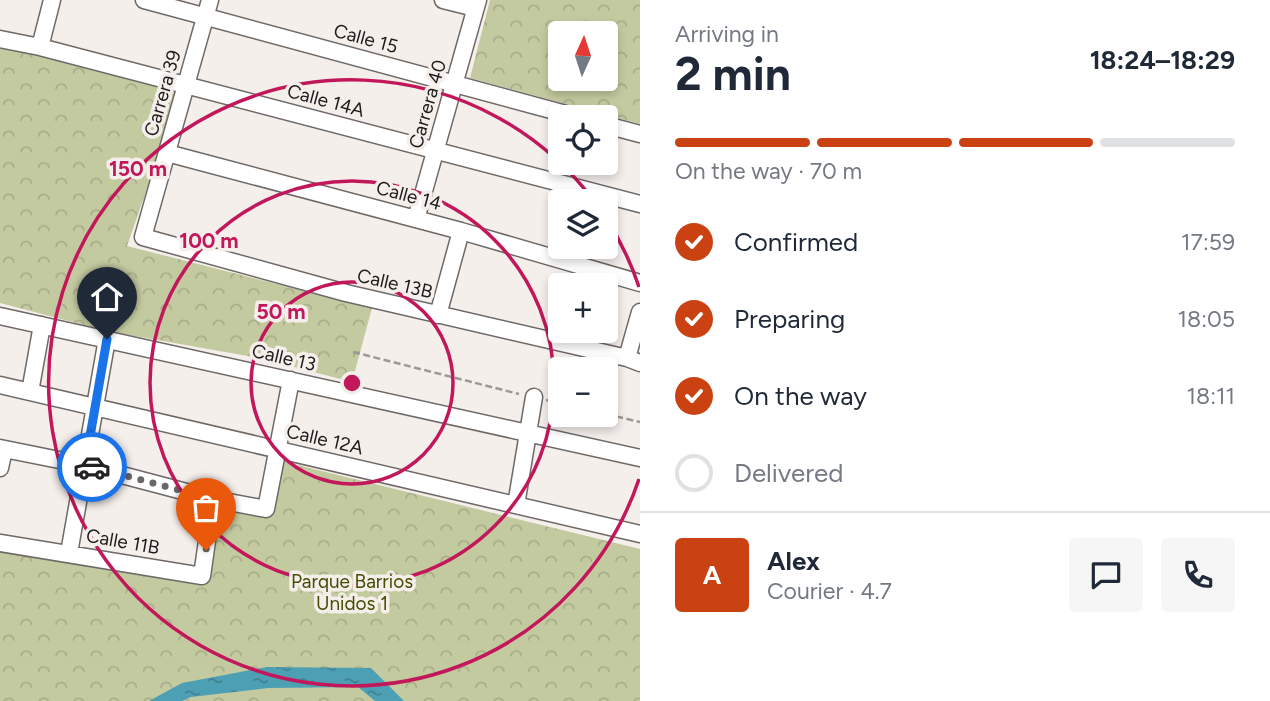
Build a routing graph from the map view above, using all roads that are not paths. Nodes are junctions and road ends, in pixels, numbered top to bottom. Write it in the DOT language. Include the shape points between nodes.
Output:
graph roads {
  1 [pos="52,0"];
  2 [pos="144,0"];
  3 [pos="210,0"];
  4 [pos="443,0"];
  5 [pos="476,4"];
  6 [pos="205,17"];
  7 [pos="0,38"];
  8 [pos="40,47"];
  9 [pos="454,84"];
  10 [pos="186,85"];
  11 [pos="548,109"];
  12 [pos="618,128"];
  13 [pos="640,134"];
  14 [pos="435,150"];
  15 [pos="167,153"];
  16 [pos="640,204"];
  17 [pos="416,219"];
  18 [pos="461,231"];
  19 [pos="143,237"];
  20 [pos="640,283"];
  21 [pos="640,312"];
  22 [pos="438,315"];
  23 [pos="0,316"];
  24 [pos="42,325"];
  25 [pos="107,339"];
  26 [pos="633,360"];
  27 [pos="291,380"];
  28 [pos="0,385"];
  29 [pos="30,392"];
  30 [pos="534,397"];
  31 [pos="95,407"];
  32 [pos="527,433"];
  33 [pos="2,448"];
  34 [pos="277,450"];
  35 [pos="640,458"];
  36 [pos="85,465"];
  37 [pos="0,468"];
  38 [pos="214,499"];
  39 [pos="516,505"];
  40 [pos="640,534"];
  41 [pos="0,542"];
  42 [pos="69,553"];
  1 -- 8 [label="street"];
  2 -- 6 [label="street, Calle 15"];
  3 -- 6 [label="street, Carrera 39"];
  4 -- 5 [label="street"];
  5 -- 9 [label="street, Carrera 40"];
  6 -- 9 [label="street, Calle 15"];
  6 -- 10 [label="street, Carrera 39"];
  7 -- 8 [label="street, Calle 14A"];
  8 -- 10 [label="street, Calle 14A"];
  9 -- 11 [label="street, Calle 15"];
  9 -- 14 [label="street, Carrera 40"];
  10 -- 14 [label="street, Calle 14A"];
  10 -- 15 [label="street, Carrera 39"];
  12 -- 13 [label="street"];
  14 -- 16 [label="street, Calle 14A"];
  14 -- 17 [label="street, Carrera 40"];
  15 -- 17 [label="street, Calle 14"];
  15 -- 19 [label="street, Carrera 39"];
  17 -- 18 [label="street, Calle 14"];
  18 -- 20 [label="street, Calle 14"];
  18 -- 22 [label="street"];
  19 -- 22 [label="street, Calle 13B"];
  21 -- 26 [label="street"];
  22 -- 26 [label="street, Calle 13B"];
  23 -- 24 [label="street, Calle 13"];
  24 -- 25 [label="street, Calle 13"];
  24 -- 29 [label="street"];
  25 -- 27 [label="street, Calle 13"];
  25 -- 31 [label="street"];
  27 -- 32 [label="street, Calle 13"];
  27 -- 34 [label="street"];
  28 -- 29 [label="street, Calle 12A"];
  29 -- 31 [label="street, Calle 12A"];
  30 -- 32 [label="street"];
  31 -- 34 [label="street, Calle 12A"];
  31 -- 36 [label="street"];
  32 -- 35 [label="street, Calle 13"];
  32 -- 39 [label="street"];
  33 -- 36 [label="street"];
  33 -- 37 [label="street"];
  34 -- 38 [label="street" via="266,509"];
  34 -- 39 [label="street, Calle 12A"];
  36 -- 38 [label="street"];
  36 -- 42 [label="street"];
  38 -- 42 [label="street, Calle 11B" via="202,576"];
  39 -- 40 [label="street, Calle 12A"];
  41 -- 42 [label="street, Calle 11B"];
}
